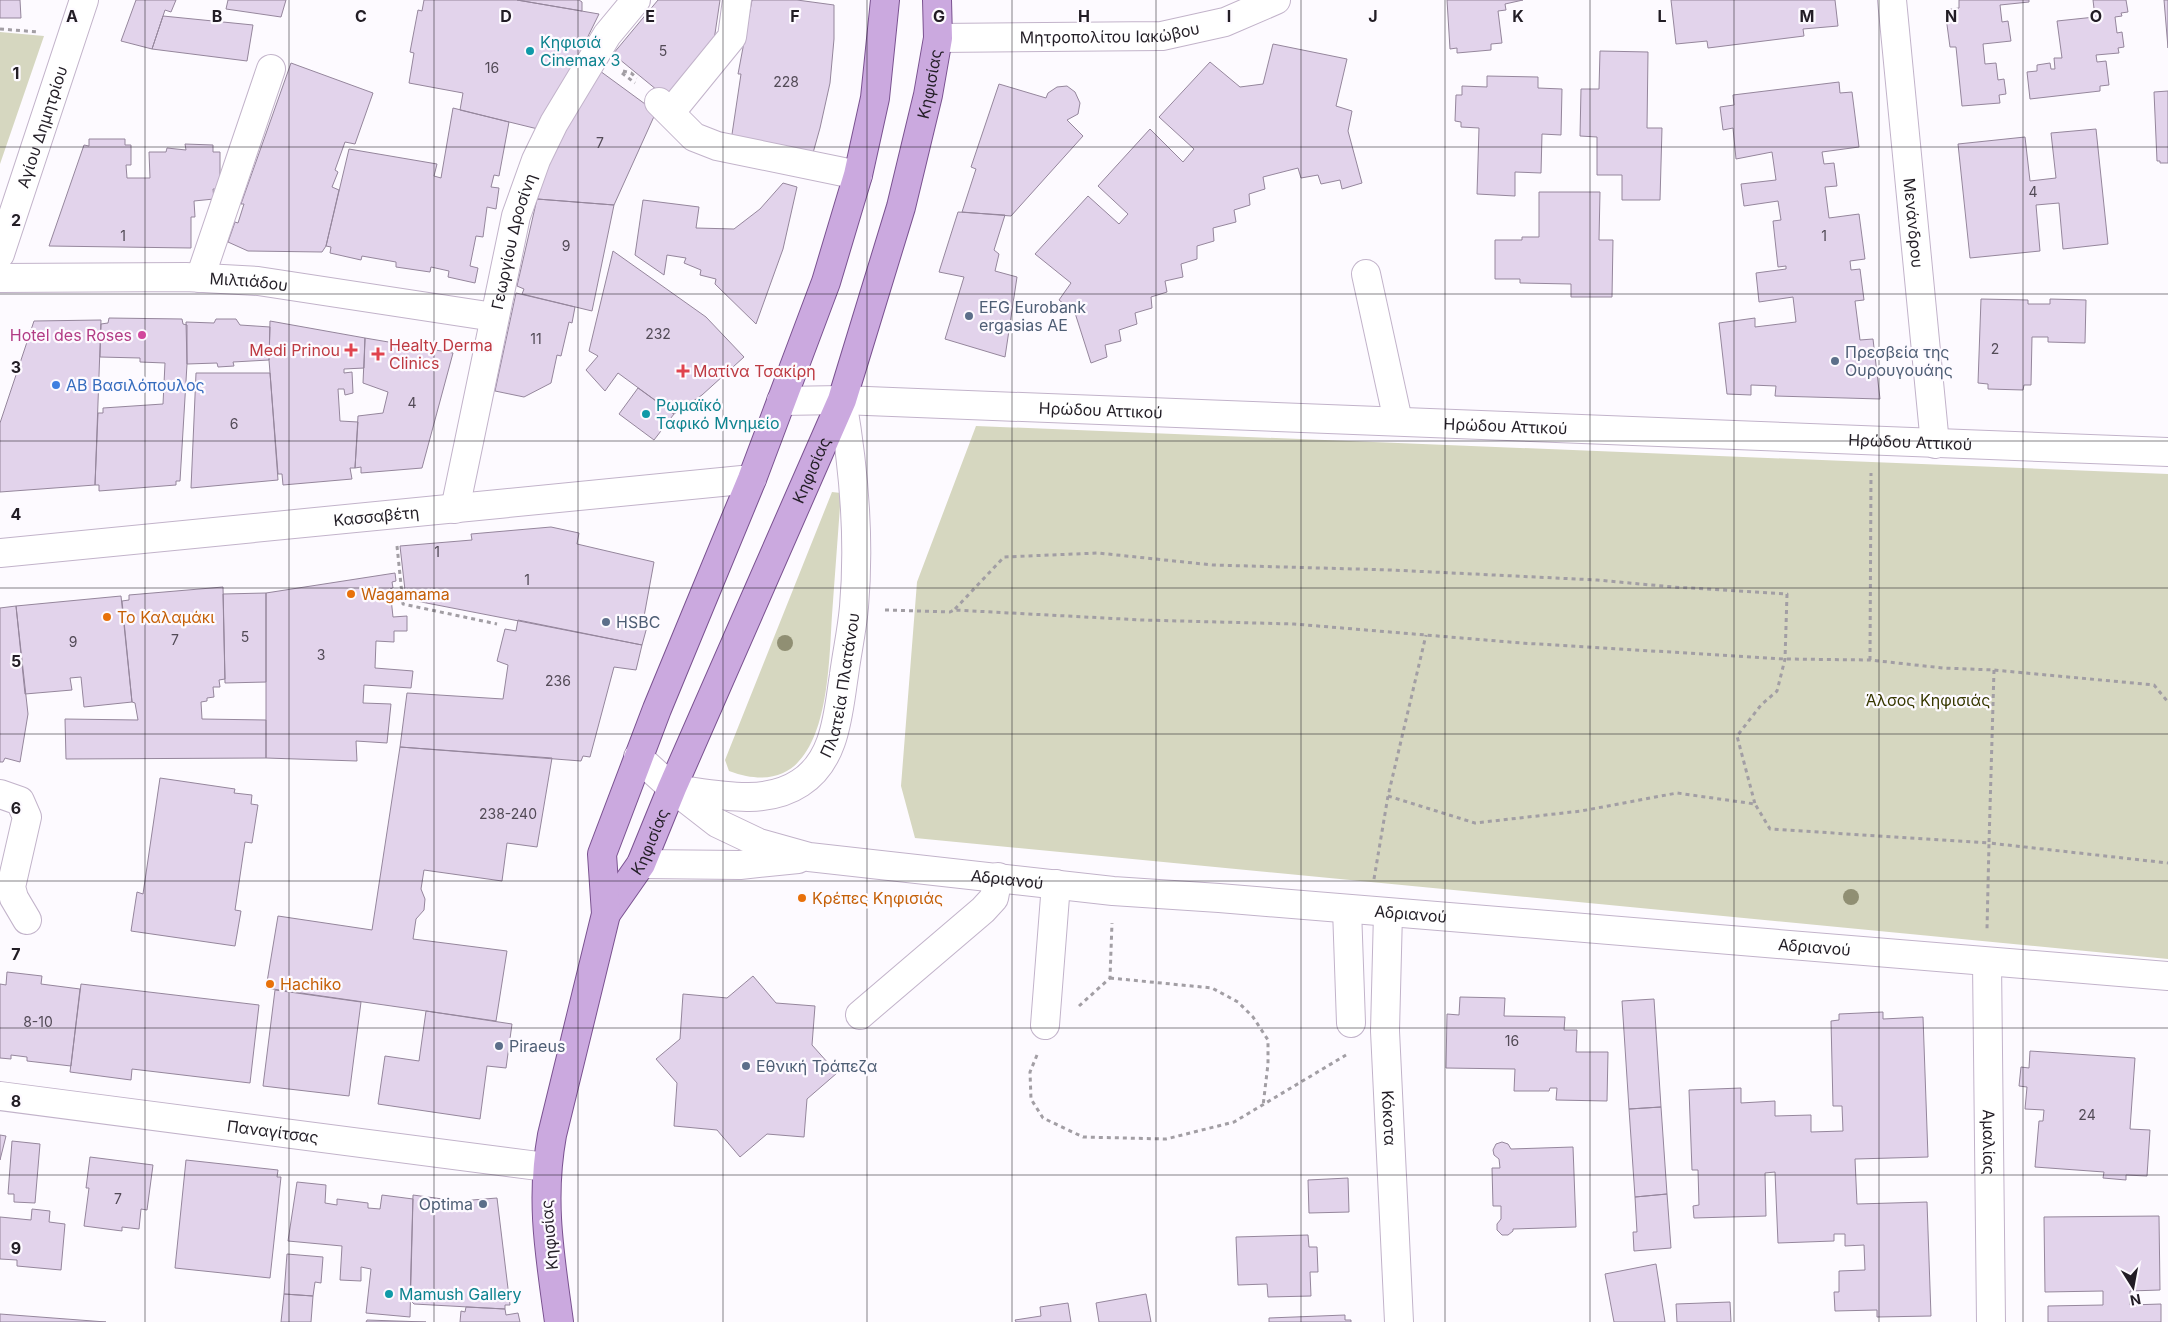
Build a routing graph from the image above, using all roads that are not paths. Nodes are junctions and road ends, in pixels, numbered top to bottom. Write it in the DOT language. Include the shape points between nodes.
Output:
graph roads {
  1 [pos="84,0"];
  2 [pos="607,0"];
  3 [pos="636,0"];
  4 [pos="737,0"];
  5 [pos="885,0"];
  6 [pos="937,0"];
  7 [pos="1276,0"];
  8 [pos="1892,0"];
  9 [pos="938,38"];
  10 [pos="601,44"];
  11 [pos="271,69"];
  12 [pos="858,175"];
  13 [pos="0,254"];
  14 [pos="1366,274"];
  15 [pos="0,278"];
  16 [pos="200,278"];
  17 [pos="494,317"];
  18 [pos="842,400"];
  19 [pos="781,401"];
  20 [pos="1398,421"];
  21 [pos="1936,444"];
  22 [pos="2168,452"];
  23 [pos="752,479"];
  24 [pos="455,509"];
  25 [pos="0,553"];
  26 [pos="638,757"];
  27 [pos="672,788"];
  28 [pos="0,794"];
  29 [pos="809,857"];
  30 [pos="641,864"];
  31 [pos="998,877"];
  32 [pos="1056,884"];
  33 [pos="1367,911"];
  34 [pos="606,914"];
  35 [pos="27,920"];
  36 [pos="1986,962"];
  37 [pos="2168,976"];
  38 [pos="860,1015"];
  39 [pos="1351,1023"];
  40 [pos="1045,1025"];
  41 [pos="0,1096"];
  42 [pos="546,1167"];
  43 [pos="559,1322"];
  44 [pos="1399,1322"];
  45 [pos="1991,1322"];
  1 -- 13 [label="street, Αγίου Δημητρίου"];
  2 -- 10 [label="street"];
  3 -- 10 [label="street, Γεωργίου Δροσίνη"];
  4 -- 12 [label="street" via="732,37 667,105 694,137 717,146"];
  5 -- 12 [label="main road, Κηφισίας" via="875,98"];
  6 -- 9 [label="main road, Κηφισίας"];
  7 -- 9 [label="street, Μητροπολίτου Ιακώβου" via="1225,22 1162,36"];
  8 -- 21 [label="street, Μενάνδρου"];
  9 -- 18 [label="main road, Κηφισίας" via="901,207"];
  10 -- 17 [label="street, Γεωργίου Δροσίνη" via="536,160 516,216"];
  11 -- 16 [label="street"];
  12 -- 19 [label="main road, Κηφισίας" via="826,282"];
  14 -- 20 [label="street"];
  15 -- 16 [label="street, Μιλτιάδου"];
  16 -- 17 [label="street, Μιλτιάδου" via="258,281"];
  17 -- 24 [label="street, Γεωργίου Δροσίνη"];
  18 -- 19 [label="street, Ηρώδου Αττικού"];
  18 -- 20 [label="street, Ηρώδου Αττικού"];
  18 -- 27 [label="main road, Κηφισίας"];
  18 -- 27 [label="street, Πλατεία Πλατάνου" via="854,477 857,539 854,608 835,733 822,761 800,783 776,793 762,797 724,796"];
  19 -- 23 [label="main road, Κηφισίας"];
  20 -- 21 [label="street, Ηρώδου Αττικού"];
  21 -- 22 [label="street, Ηρώδου Αττικού"];
  23 -- 24 [label="street, Κασσαβέτη"];
  23 -- 26 [label="main road, Κηφισίας"];
  24 -- 25 [label="street, Κασσαβέτη"];
  26 -- 27 [label="street"];
  26 -- 34 [label="main road, Κηφισίας" via="602,854"];
  27 -- 29 [label="street, Αδριανού" via="717,823 759,843"];
  27 -- 30 [label="main road, Κηφισίας"];
  28 -- 35 [label="street" via="20,801 27,817 11,887"];
  29 -- 30 [label="street" via="740,866"];
  29 -- 31 [label="street, Αδριανού"];
  30 -- 34 [label="main road, Κηφισίας"];
  31 -- 32 [label="street, Αδριανού"];
  31 -- 38 [label="street" via="994,898 983,910"];
  32 -- 33 [label="street, Αδριανού"];
  32 -- 40 [label="street"];
  33 -- 36 [label="street, Αδριανού"];
  33 -- 39 [label="street"];
  33 -- 44 [label="street, Κόκοτα" via="1386,1031"];
  34 -- 42 [label="main road, Κηφισίας"];
  36 -- 37 [label="street, Αδριανού"];
  36 -- 45 [label="street, Αμαλίας"];
  41 -- 42 [label="street, Παναγίτσας"];
  42 -- 43 [label="main road, Κηφισίας" via="548,1247"];
}
